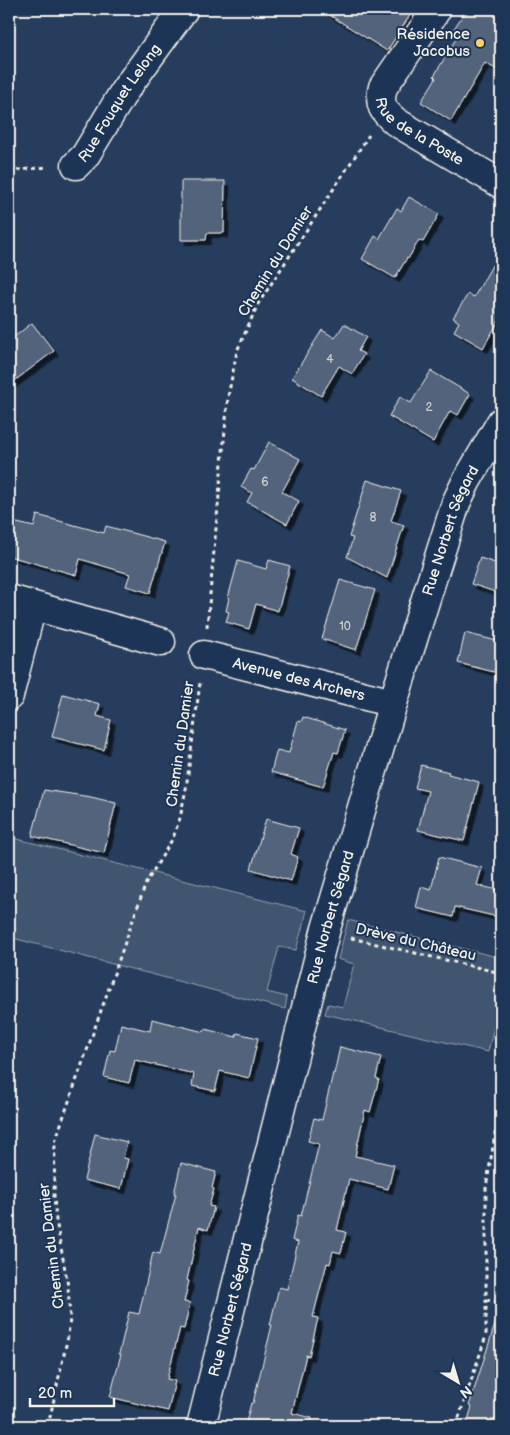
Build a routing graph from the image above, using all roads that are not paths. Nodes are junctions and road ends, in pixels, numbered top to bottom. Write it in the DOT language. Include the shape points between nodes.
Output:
graph roads {
  1 [pos="184,9"];
  2 [pos="437,9"];
  3 [pos="76,165"];
  4 [pos="501,184"];
  5 [pos="501,422"];
  6 [pos="21,602"];
  7 [pos="161,642"];
  8 [pos="204,655"];
  9 [pos="9,696"];
  10 [pos="393,703"];
  11 [pos="201,1426"];
  1 -- 3 [label="street, Rue Fouquet Lelong"];
  2 -- 4 [label="street, Rue de la Poste" via="383,87 380,98 384,112"];
  5 -- 10 [label="street, Rue Norbert Ségard" via="456,503"];
  6 -- 7 [label="street"];
  6 -- 9 [label="street"];
  8 -- 10 [label="street, Avenue des Archers"];
  10 -- 11 [label="street, Rue Norbert Ségard" via="325,932"];
}
